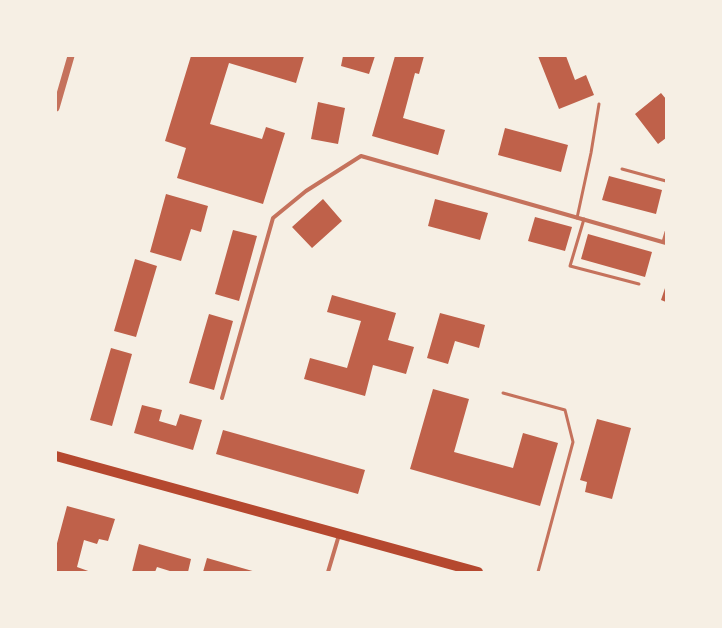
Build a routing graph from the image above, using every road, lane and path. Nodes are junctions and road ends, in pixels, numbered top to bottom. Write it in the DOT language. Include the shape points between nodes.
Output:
graph roads {
  1 [pos="71,56"];
  2 [pos="598,104"];
  3 [pos="56,108"];
  4 [pos="622,169"];
  5 [pos="666,181"];
  6 [pos="577,218"];
  7 [pos="584,220"];
  8 [pos="666,232"];
  9 [pos="665,243"];
  10 [pos="639,284"];
  11 [pos="503,393"];
  12 [pos="222,398"];
  13 [pos="56,456"];
  14 [pos="340,535"];
  15 [pos="328,572"];
  16 [pos="478,572"];
  17 [pos="538,572"];
  1 -- 3 [label="street"];
  2 -- 6 [label="lane" via="592,152"];
  4 -- 5 [label="lane"];
  6 -- 7 [label="street"];
  6 -- 12 [label="street" via="361,156 306,191 272,218"];
  7 -- 9 [label="street"];
  7 -- 10 [label="lane" via="570,266"];
  8 -- 9 [label="lane"];
  11 -- 17 [label="lane" via="564,410 573,442"];
  13 -- 14 [label="main road"];
  14 -- 15 [label="street"];
  14 -- 16 [label="main road"];
}
